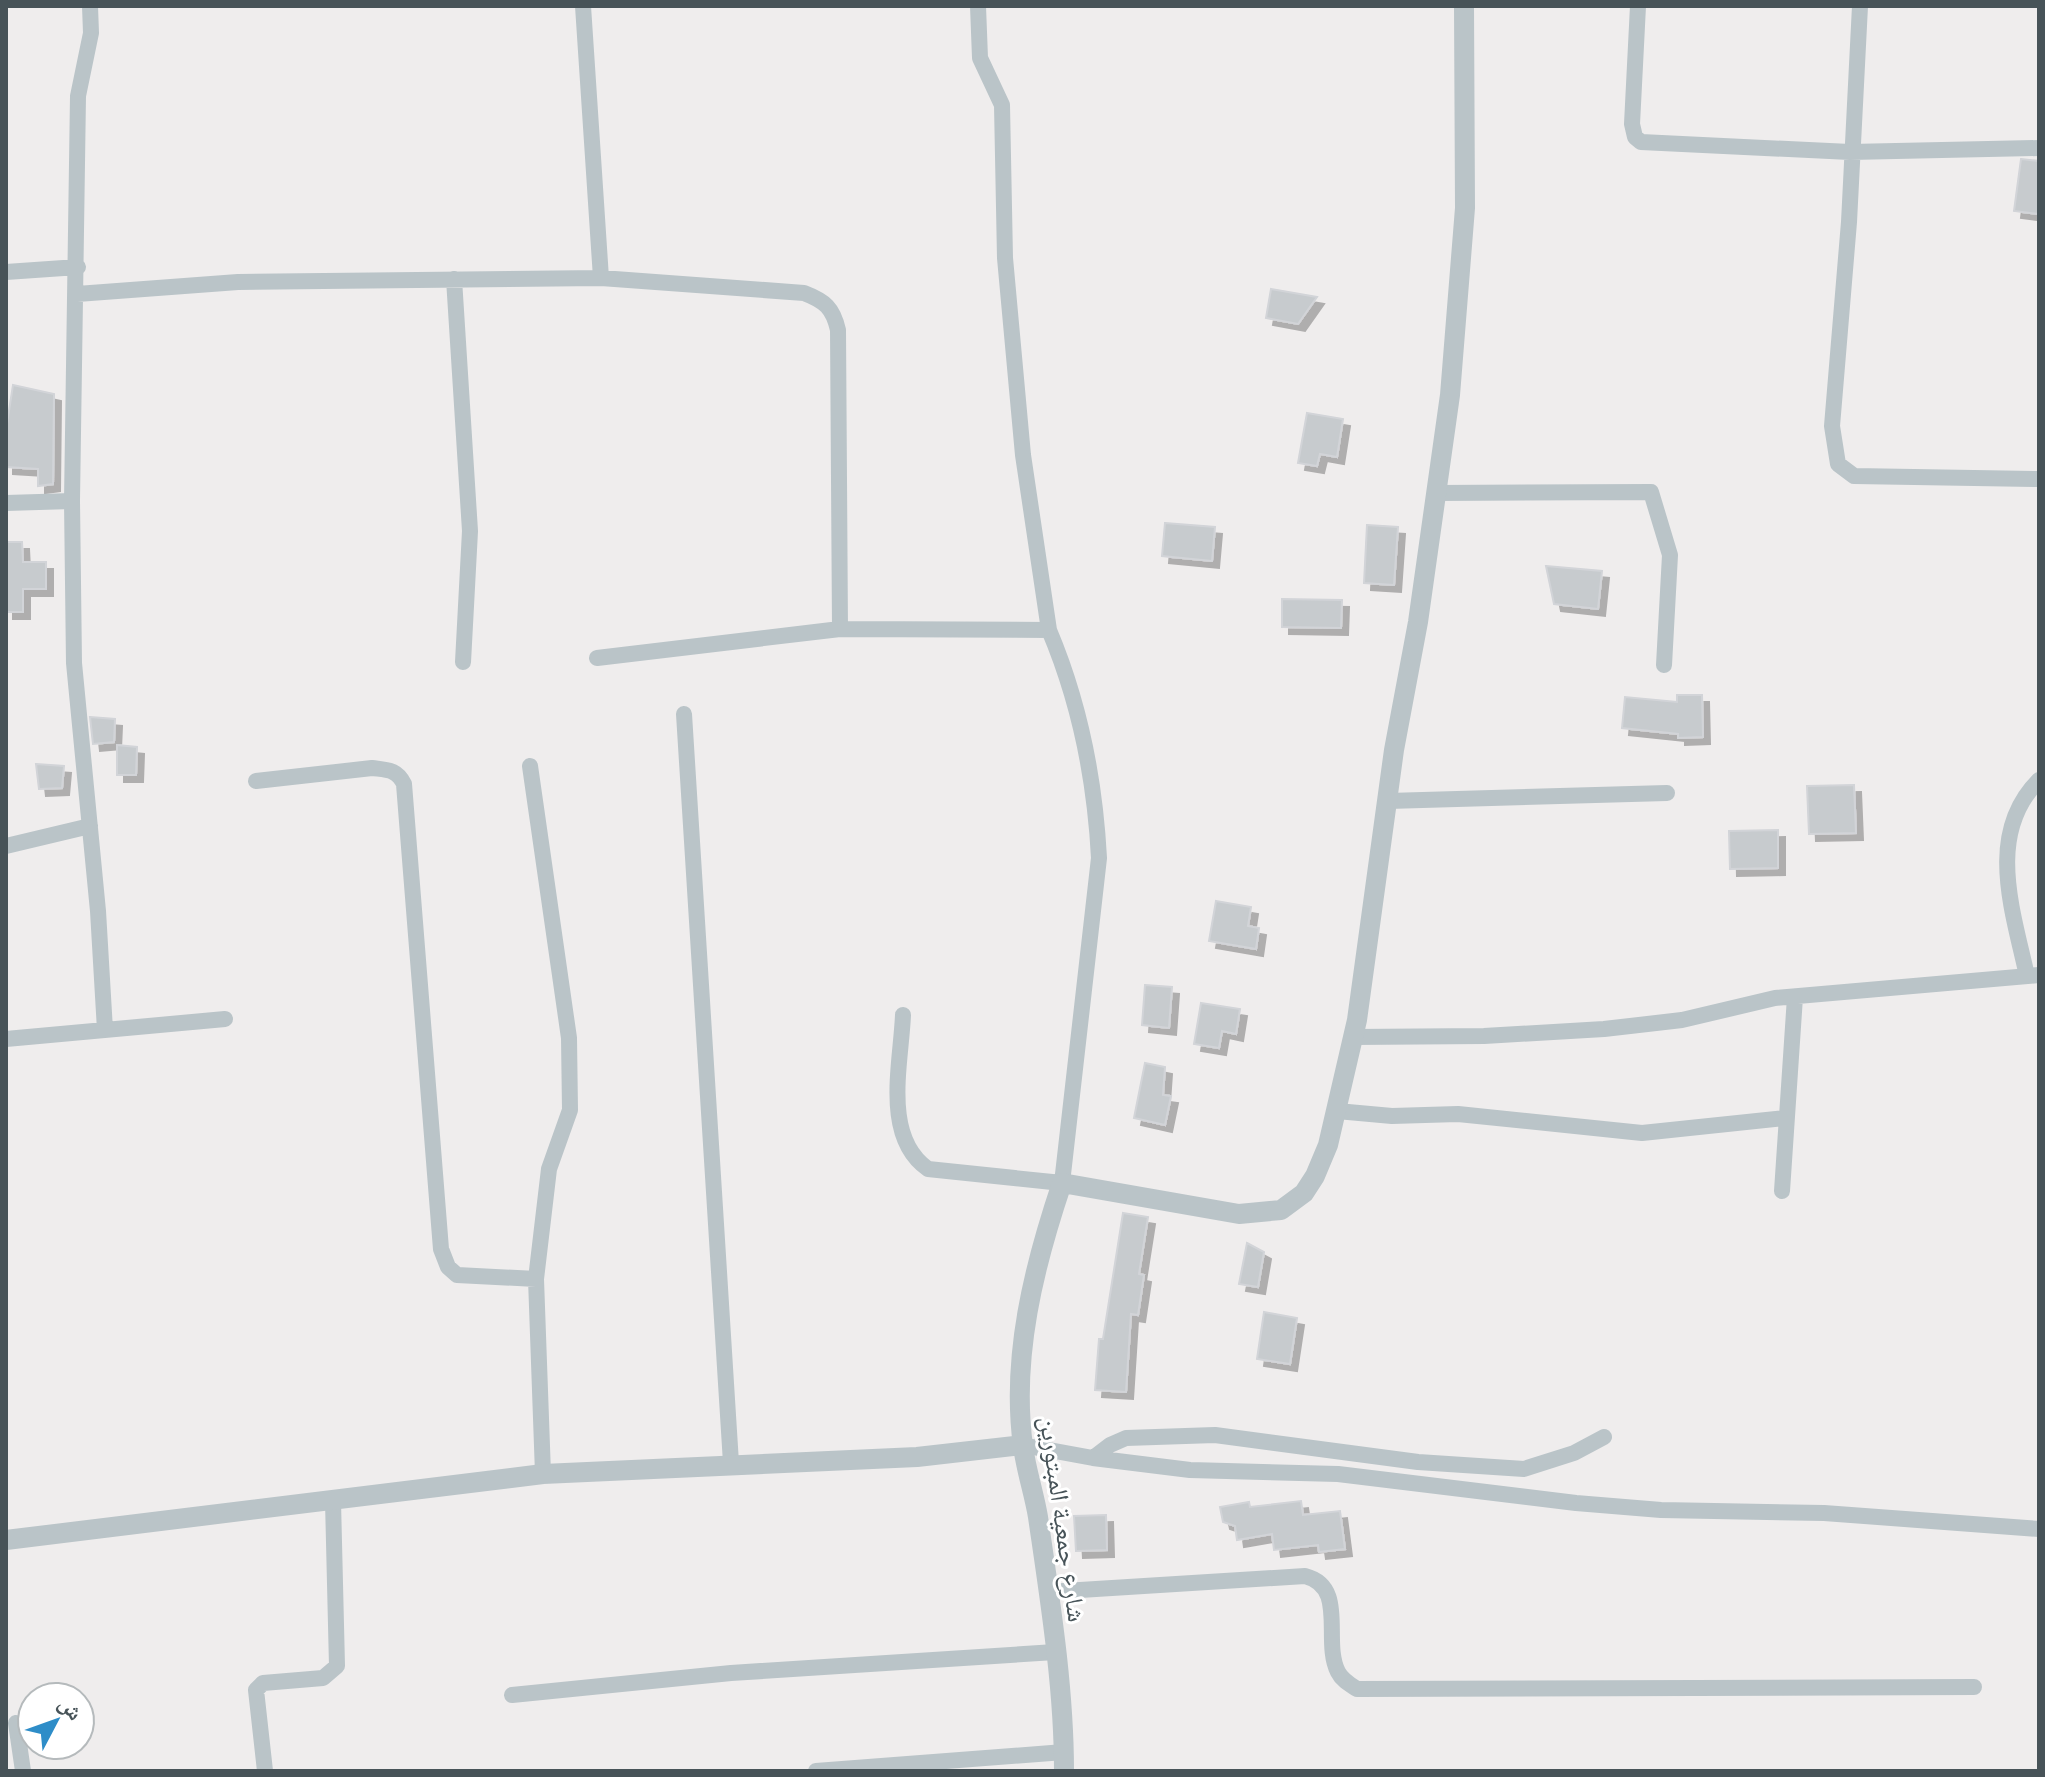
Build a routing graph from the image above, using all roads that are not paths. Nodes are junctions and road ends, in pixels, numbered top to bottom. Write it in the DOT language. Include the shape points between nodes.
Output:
graph roads {
  1 [pos="90,6"];
  2 [pos="583,6"];
  3 [pos="978,6"];
  4 [pos="1464,6"];
  5 [pos="1638,6"];
  6 [pos="1860,6"];
  7 [pos="2039,148"];
  8 [pos="1850,152"];
  9 [pos="78,267"];
  10 [pos="6,272"];
  11 [pos="601,278"];
  12 [pos="454,279"];
  13 [pos="77,294"];
  14 [pos="2039,479"];
  15 [pos="1436,493"];
  16 [pos="72,501"];
  17 [pos="6,503"];
  18 [pos="840,629"];
  19 [pos="1049,630"];
  20 [pos="597,658"];
  21 [pos="463,662"];
  22 [pos="1664,665"];
  23 [pos="684,714"];
  24 [pos="530,766"];
  25 [pos="2039,780"];
  26 [pos="256,781"];
  27 [pos="1667,793"];
  28 [pos="1388,801"];
  29 [pos="90,826"];
  30 [pos="6,846"];
  31 [pos="2033,976"];
  32 [pos="1795,997"];
  33 [pos="903,1015"];
  34 [pos="225,1019"];
  35 [pos="105,1030"];
  36 [pos="1353,1037"];
  37 [pos="6,1039"];
  38 [pos="1337,1111"];
  39 [pos="1785,1118"];
  40 [pos="1062,1183"];
  41 [pos="1782,1191"];
  42 [pos="536,1279"];
  43 [pos="1604,1437"];
  44 [pos="1022,1445"];
  45 [pos="1093,1458"];
  46 [pos="731,1463"];
  47 [pos="543,1474"];
  48 [pos="333,1501"];
  49 [pos="2039,1529"];
  50 [pos="6,1540"];
  51 [pos="1048,1592"];
  52 [pos="1055,1652"];
  53 [pos="1974,1687"];
  54 [pos="512,1695"];
  55 [pos="1064,1762"];
  56 [pos="265,1771"];
  57 [pos="816,1771"];
  1 -- 9 [label="street" via="91,33 78,96"];
  2 -- 11 [label="street"];
  3 -- 19 [label="street" via="980,58 1002,105 1005,258 1023,455"];
  4 -- 15 [label="street" via="1465,208 1450,395"];
  5 -- 8 [label="street" via="1632,124 1641,142"];
  6 -- 8 [label="street"];
  7 -- 8 [label="street"];
  8 -- 14 [label="street" via="1832,426 1838,464 1854,476"];
  9 -- 10 [label="street"];
  9 -- 13 [label="street"];
  11 -- 12 [label="street"];
  11 -- 18 [label="street" via="804,293 825,301 838,330"];
  12 -- 13 [label="street" via="238,282"];
  12 -- 21 [label="street" via="470,531"];
  13 -- 16 [label="street"];
  15 -- 22 [label="street" via="1651,492 1670,555"];
  15 -- 28 [label="street"];
  16 -- 17 [label="street"];
  16 -- 29 [label="street" via="74,663"];
  18 -- 19 [label="street"];
  18 -- 20 [label="street"];
  19 -- 40 [label="street" via="1065,669 1081,737 1097,814 1099,858"];
  23 -- 46 [label="street"];
  24 -- 42 [label="street" via="569,1052 570,1110 549,1169"];
  25 -- 31 [label="street" via="2027,791 2008,830 2006,876"];
  26 -- 42 [label="street" via="372,768 392,770 401,777 441,1249 457,1275"];
  27 -- 28 [label="street"];
  28 -- 36 [label="street"];
  29 -- 30 [label="street"];
  29 -- 35 [label="street"];
  31 -- 32 [label="street"];
  32 -- 36 [label="street" via="1682,1020 1604,1029"];
  32 -- 39 [label="street"];
  33 -- 40 [label="street" via="898,1115 917,1161 928,1169"];
  34 -- 35 [label="street"];
  35 -- 37 [label="street"];
  36 -- 38 [label="street"];
  38 -- 39 [label="street" via="1458,1114 1642,1133"];
  38 -- 40 [label="street" via="1315,1176 1304,1193 1281,1210 1239,1214"];
  39 -- 41 [label="street"];
  40 -- 44 [label="street, شارع جمعية المبتورين" via="1026,1321"];
  42 -- 47 [label="street"];
  43 -- 45 [label="street" via="1524,1469 1418,1462 1215,1435 1126,1438"];
  44 -- 45 [label="street"];
  44 -- 46 [label="street" via="917,1457"];
  44 -- 51 [label="street, شارع جمعية المبتورين"];
  45 -- 49 [label="street" via="1190,1470 1338,1474 1661,1510 1824,1513"];
  46 -- 47 [label="street"];
  47 -- 48 [label="street"];
  48 -- 50 [label="street"];
  48 -- 56 [label="street" via="337,1666 323,1678 263,1683 256,1690"];
  51 -- 52 [label="street, شارع جمعية المبتورين"];
  51 -- 53 [label="street" via="1305,1576 1319,1580 1329,1591 1336,1668 1357,1689"];
  52 -- 54 [label="street" via="731,1673"];
  52 -- 55 [label="street, شارع جمعية المبتورين"];
  55 -- 57 [label="street"];
}
